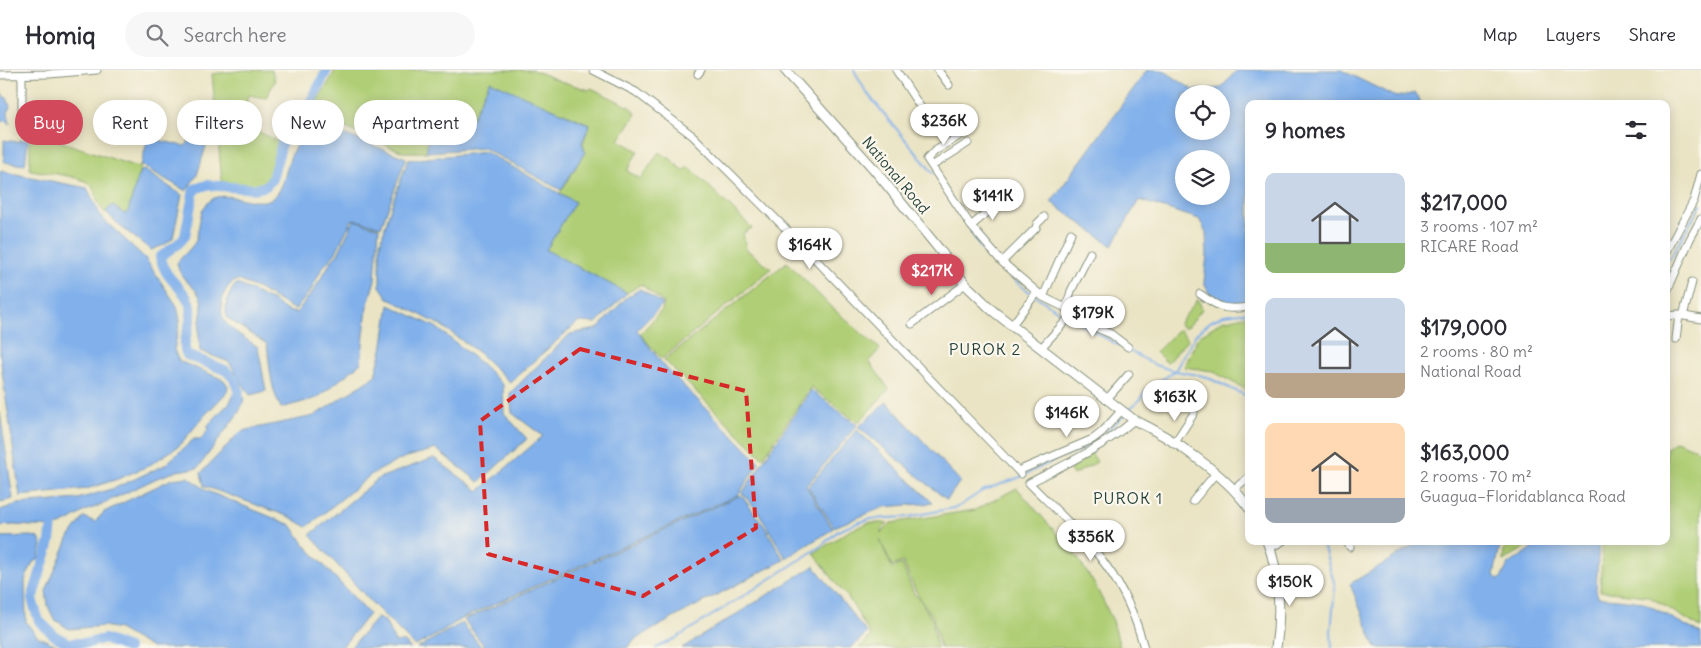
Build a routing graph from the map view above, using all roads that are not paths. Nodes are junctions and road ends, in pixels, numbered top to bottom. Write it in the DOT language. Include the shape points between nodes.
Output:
graph roads {
  1 [pos="97,70"];
  2 [pos="593,70"];
  3 [pos="785,70"];
  4 [pos="896,70"];
  5 [pos="938,70"];
  6 [pos="0,75"];
  7 [pos="22,75"];
  8 [pos="949,85"];
  9 [pos="22,100"];
  10 [pos="921,108"];
  11 [pos="958,136"];
  12 [pos="968,143"];
  13 [pos="932,166"];
  14 [pos="1701,174"];
  15 [pos="1002,200"];
  16 [pos="1044,217"];
  17 [pos="1701,219"];
  18 [pos="971,226"];
  19 [pos="1071,233"];
  20 [pos="1670,245"];
  21 [pos="1090,253"];
  22 [pos="1002,262"];
  23 [pos="1692,282"];
  24 [pos="965,284"];
  25 [pos="1670,285"];
  26 [pos="1200,294"];
  27 [pos="1037,295"];
  28 [pos="1093,305"];
  29 [pos="1245,306"];
  30 [pos="1066,309"];
  31 [pos="1681,315"];
  32 [pos="1073,316"];
  33 [pos="1670,316"];
  34 [pos="1701,319"];
  35 [pos="912,324"];
  36 [pos="1012,325"];
  37 [pos="1676,339"];
  38 [pos="1041,348"];
  39 [pos="1128,348"];
  40 [pos="1129,374"];
  41 [pos="1106,400"];
  42 [pos="1194,413"];
  43 [pos="1126,414"];
  44 [pos="1174,444"];
  45 [pos="1216,474"];
  46 [pos="1245,480"];
  47 [pos="1234,489"];
  48 [pos="1193,501"];
  49 [pos="1245,503"];
  50 [pos="1269,545"];
  51 [pos="1144,648"];
  52 [pos="1276,648"];
  1 -- 7 [label="street"];
  2 -- 43 [label="street" via="636,92 693,136 1020,473 1093,439"];
  3 -- 24 [label="main road, National Road" via="873,168"];
  4 -- 10 [label="street"];
  5 -- 8 [label="street"];
  6 -- 7 [label="street"];
  7 -- 9 [label="street"];
  11 -- 13 [label="street" via="927,159"];
  12 -- 13 [label="street"];
  13 -- 18 [label="street"];
  14 -- 20 [label="street" via="1694,200"];
  15 -- 18 [label="street"];
  16 -- 22 [label="street"];
  17 -- 25 [label="street"];
  18 -- 22 [label="street"];
  19 -- 27 [label="street"];
  21 -- 30 [label="street"];
  22 -- 27 [label="street" via="1017,280"];
  23 -- 31 [label="street"];
  24 -- 35 [label="street"];
  24 -- 36 [label="main road, National Road"];
  26 -- 29 [label="street" via="1225,309"];
  27 -- 30 [label="street"];
  27 -- 36 [label="street"];
  28 -- 32 [label="street" via="1087,304"];
  30 -- 32 [label="street"];
  31 -- 33 [label="street"];
  31 -- 34 [label="street"];
  31 -- 37 [label="street"];
  32 -- 38 [label="street"];
  32 -- 39 [label="street" via="1111,334"];
  36 -- 38 [label="main road, National Road"];
  38 -- 41 [label="main road, National Road"];
  40 -- 41 [label="street"];
  41 -- 43 [label="main road, National Road"];
  42 -- 44 [label="street"];
  43 -- 44 [label="main road, National Road"];
  43 -- 51 [label="street" via="1115,436 1029,483 1077,530 1114,575 1127,598"];
  44 -- 45 [label="main road, National Road"];
  45 -- 47 [label="main road, National Road"];
  45 -- 48 [label="street"];
  46 -- 47 [label="street"];
  47 -- 49 [label="main road, National Road"];
  50 -- 52 [label="main road" via="1278,611"];
}
